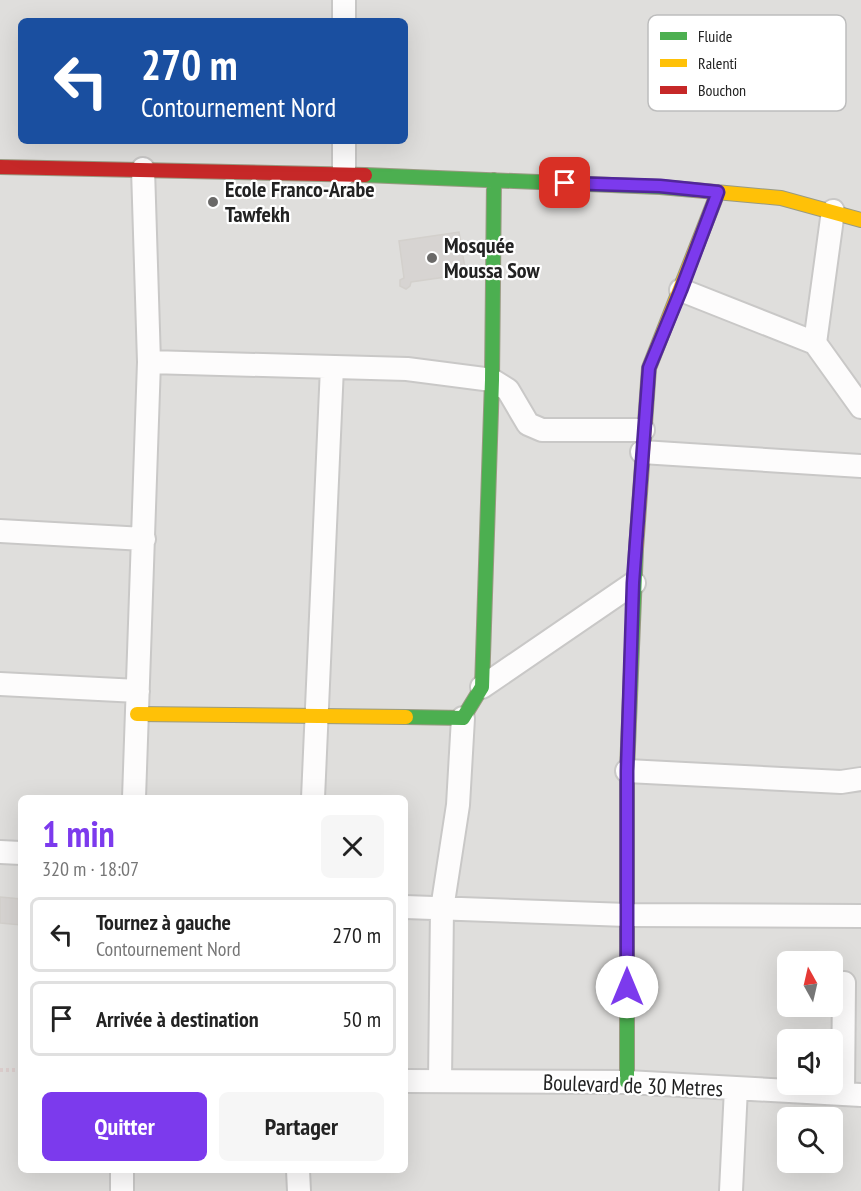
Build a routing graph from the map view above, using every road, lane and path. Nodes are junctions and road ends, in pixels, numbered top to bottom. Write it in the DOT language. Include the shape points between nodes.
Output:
graph roads {
  1 [pos="344,0"];
  2 [pos="344,18"];
  3 [pos="344,144"];
  4 [pos="0,167"];
  5 [pos="143,169"];
  6 [pos="344,174"];
  7 [pos="494,180"];
  8 [pos="718,192"];
  9 [pos="833,211"];
  10 [pos="861,220"];
  11 [pos="681,290"];
  12 [pos="815,343"];
  13 [pos="149,362"];
  14 [pos="332,367"];
  15 [pos="492,380"];
  16 [pos="861,407"];
  17 [pos="643,441"];
  18 [pos="861,466"];
  19 [pos="0,531"];
  20 [pos="144,539"];
  21 [pos="633,583"];
  22 [pos="0,684"];
  23 [pos="482,687"];
  24 [pos="138,691"];
  25 [pos="137,714"];
  26 [pos="318,717"];
  27 [pos="463,718"];
  28 [pos="627,771"];
  29 [pos="861,779"];
  30 [pos="134,795"];
  31 [pos="313,795"];
  32 [pos="0,852"];
  33 [pos="18,853"];
  34 [pos="408,907"];
  35 [pos="442,909"];
  36 [pos="627,915"];
  37 [pos="861,915"];
  38 [pos="844,983"];
  39 [pos="0,1070"];
  40 [pos="18,1070"];
  41 [pos="408,1081"];
  42 [pos="440,1081"];
  43 [pos="627,1082"];
  44 [pos="736,1088"];
  45 [pos="852,1094"];
  46 [pos="122,1173"];
  47 [pos="298,1173"];
  48 [pos="122,1191"];
  49 [pos="299,1191"];
  50 [pos="731,1191"];
  1 -- 2 [label="street"];
  3 -- 6 [label="street"];
  4 -- 5 [label="street"];
  5 -- 6 [label="street"];
  5 -- 13 [label="street"];
  6 -- 7 [label="street"];
  7 -- 8 [label="street"];
  7 -- 15 [label="street"];
  8 -- 9 [label="street" via="782,198"];
  8 -- 11 [label="street"];
  9 -- 10 [label="street"];
  9 -- 12 [label="street"];
  11 -- 12 [label="street"];
  11 -- 17 [label="street" via="649,368"];
  12 -- 16 [label="street"];
  13 -- 14 [label="street"];
  13 -- 20 [label="street"];
  14 -- 15 [label="street" via="407,369"];
  14 -- 26 [label="street"];
  15 -- 17 [label="street" via="508,390 528,424 542,430"];
  15 -- 23 [label="street"];
  17 -- 18 [label="street"];
  17 -- 21 [label="street"];
  19 -- 20 [label="street"];
  20 -- 24 [label="street"];
  21 -- 23 [label="street"];
  21 -- 28 [label="street"];
  22 -- 24 [label="street"];
  23 -- 27 [label="street"];
  24 -- 25 [label="street"];
  25 -- 26 [label="street"];
  25 -- 30 [label="street"];
  26 -- 27 [label="street"];
  26 -- 31 [label="street"];
  27 -- 35 [label="street" via="458,805"];
  28 -- 29 [label="street" via="841,782"];
  28 -- 36 [label="street"];
  32 -- 33 [label="street"];
  34 -- 35 [label="street"];
  35 -- 36 [label="street"];
  35 -- 42 [label="street"];
  36 -- 37 [label="street"];
  36 -- 43 [label="street"];
  38 -- 45 [label="street"];
  39 -- 40 [label="path"];
  41 -- 42 [label="street, Boulevard de 30 Metres"];
  42 -- 43 [label="street, Boulevard de 30 Metres"];
  43 -- 44 [label="street, Boulevard de 30 Metres"];
  44 -- 45 [label="street, Boulevard de 30 Metres"];
  44 -- 50 [label="street"];
  46 -- 48 [label="street"];
  47 -- 49 [label="street"];
}
